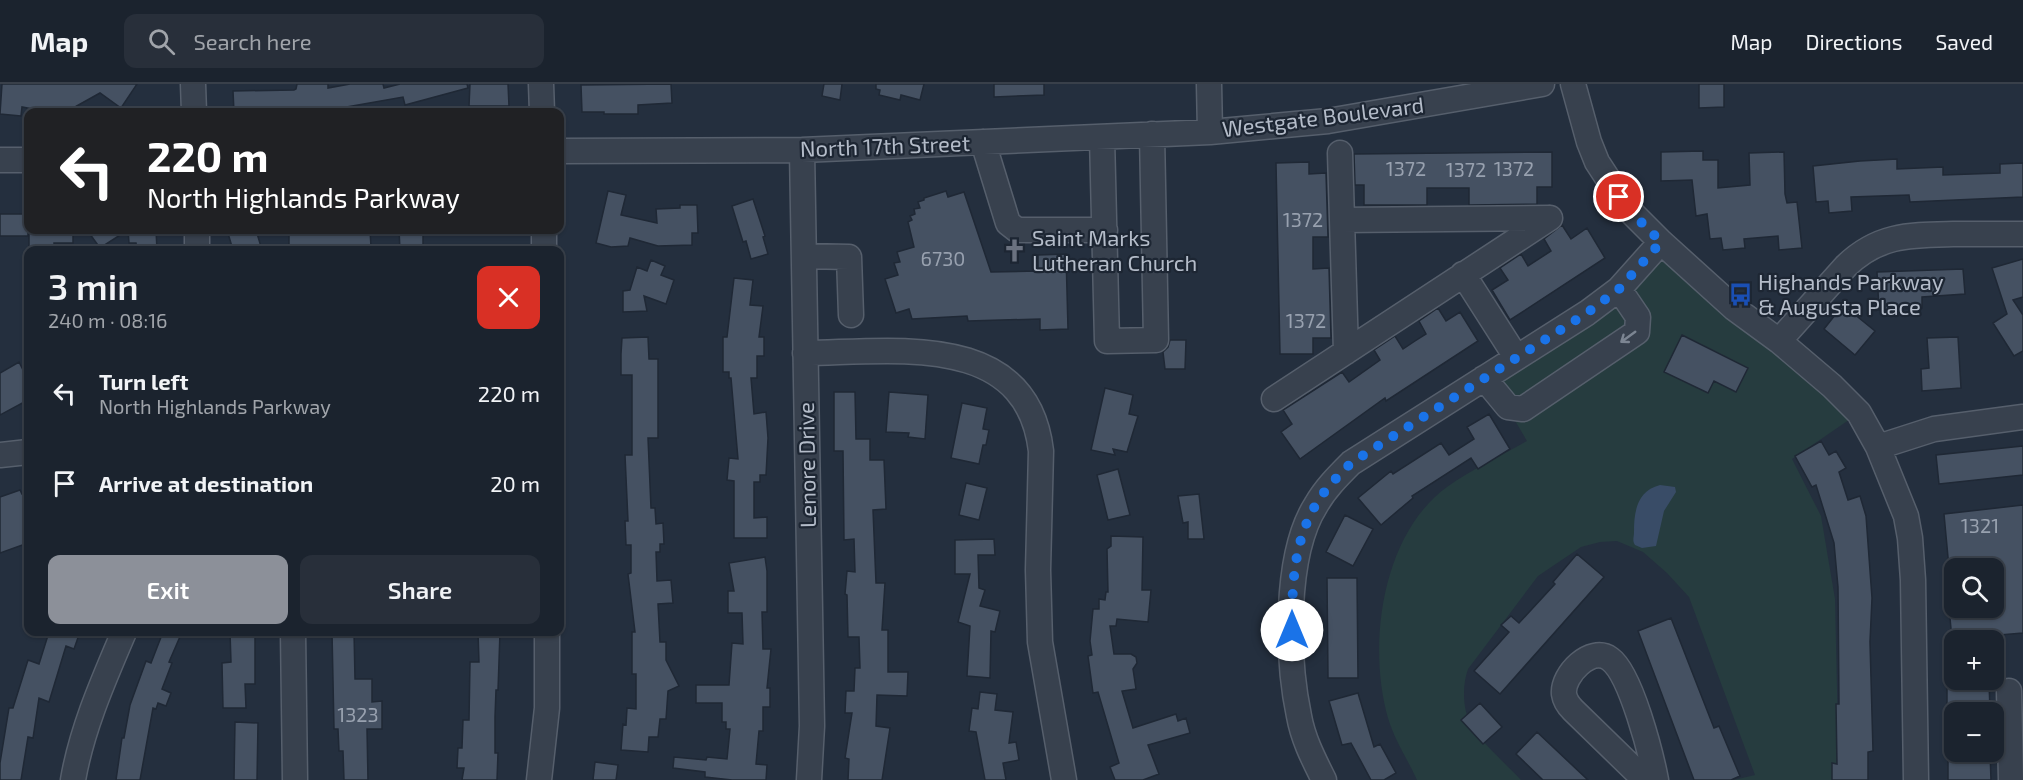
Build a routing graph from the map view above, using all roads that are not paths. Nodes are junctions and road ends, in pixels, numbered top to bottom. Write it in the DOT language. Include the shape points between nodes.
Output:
graph roads {
  1 [pos="193,84"];
  2 [pos="541,84"];
  3 [pos="1209,84"];
  4 [pos="1542,84"];
  5 [pos="1572,84"];
  6 [pos="1482,90"];
  7 [pos="194,108"];
  8 [pos="542,108"];
  9 [pos="1210,132"];
  10 [pos="1152,134"];
  11 [pos="1102,136"];
  12 [pos="983,142"];
  13 [pos="802,150"];
  14 [pos="564,151"];
  15 [pos="1340,153"];
  16 [pos="0,160"];
  17 [pos="24,160"];
  18 [pos="1342,220"];
  19 [pos="1105,230"];
  20 [pos="2023,234"];
  21 [pos="1661,242"];
  22 [pos="804,256"];
  23 [pos="1463,274"];
  24 [pos="1619,289"];
  25 [pos="851,315"];
  26 [pos="1779,341"];
  27 [pos="1346,352"];
  28 [pos="805,353"];
  29 [pos="1516,357"];
  30 [pos="1484,378"];
  31 [pos="1274,399"];
  32 [pos="2023,417"];
  33 [pos="1878,447"];
  34 [pos="24,452"];
  35 [pos="0,455"];
  36 [pos="122,636"];
  37 [pos="293,636"];
  38 [pos="547,636"];
  39 [pos="2009,691"];
  40 [pos="73,780"];
  41 [pos="295,780"];
  42 [pos="539,780"];
  43 [pos="809,780"];
  44 [pos="1064,780"];
  45 [pos="1324,780"];
  46 [pos="1645,780"];
  47 [pos="1656,780"];
  48 [pos="1916,780"];
  49 [pos="2010,780"];
  1 -- 7 [label="street"];
  2 -- 8 [label="street"];
  3 -- 9 [label="street"];
  4 -- 6 [label="street, Westgate Boulevard"];
  5 -- 21 [label="street" via="1597,162 1627,208"];
  6 -- 9 [label="street, Westgate Boulevard" via="1328,121"];
  9 -- 10 [label="street, North 17th Street"];
  10 -- 11 [label="street, North 17th Street"];
  10 -- 19 [label="street" via="1156,339 1107,341"];
  11 -- 12 [label="street, North 17th Street"];
  11 -- 19 [label="street"];
  12 -- 13 [label="street, North 17th Street"];
  12 -- 19 [label="street" via="1008,223 1017,230"];
  13 -- 14 [label="street, North 17th Street"];
  13 -- 22 [label="street, Lenore Drive"];
  15 -- 18 [label="street"];
  16 -- 17 [label="street"];
  18 -- 23 [label="street" via="1550,218"];
  18 -- 27 [label="street"];
  20 -- 26 [label="street" via="1916,235 1876,244 1846,266"];
  21 -- 24 [label="street"];
  21 -- 26 [label="street" via="1734,308"];
  22 -- 25 [label="street" via="849,258"];
  22 -- 28 [label="street, Lenore Drive"];
  23 -- 27 [label="street"];
  23 -- 29 [label="street"];
  24 -- 29 [label="street"];
  24 -- 30 [label="street, one-way" via="1638,317 1637,332 1523,409 1508,407"];
  26 -- 33 [label="street" via="1832,386 1858,414"];
  27 -- 31 [label="street"];
  28 -- 43 [label="street, Lenore Drive" via="812,726"];
  28 -- 44 [label="street" via="943,353 997,373 1028,406 1039,432 1041,451 1040,642"];
  29 -- 30 [label="street"];
  30 -- 45 [label="street" via="1351,463 1315,506 1300,541 1292,582 1295,686 1303,734"];
  32 -- 33 [label="street" via="1934,429"];
  33 -- 48 [label="street" via="1906,516 1910,538"];
  34 -- 35 [label="street"];
  36 -- 40 [label="street" via="87,724"];
  37 -- 41 [label="street"];
  38 -- 42 [label="street" via="547,708"];
  39 -- 49 [label="street"];
  46 -- 47 [label="street" via="1564,697 1568,680 1587,657 1606,657 1623,676"];
}
